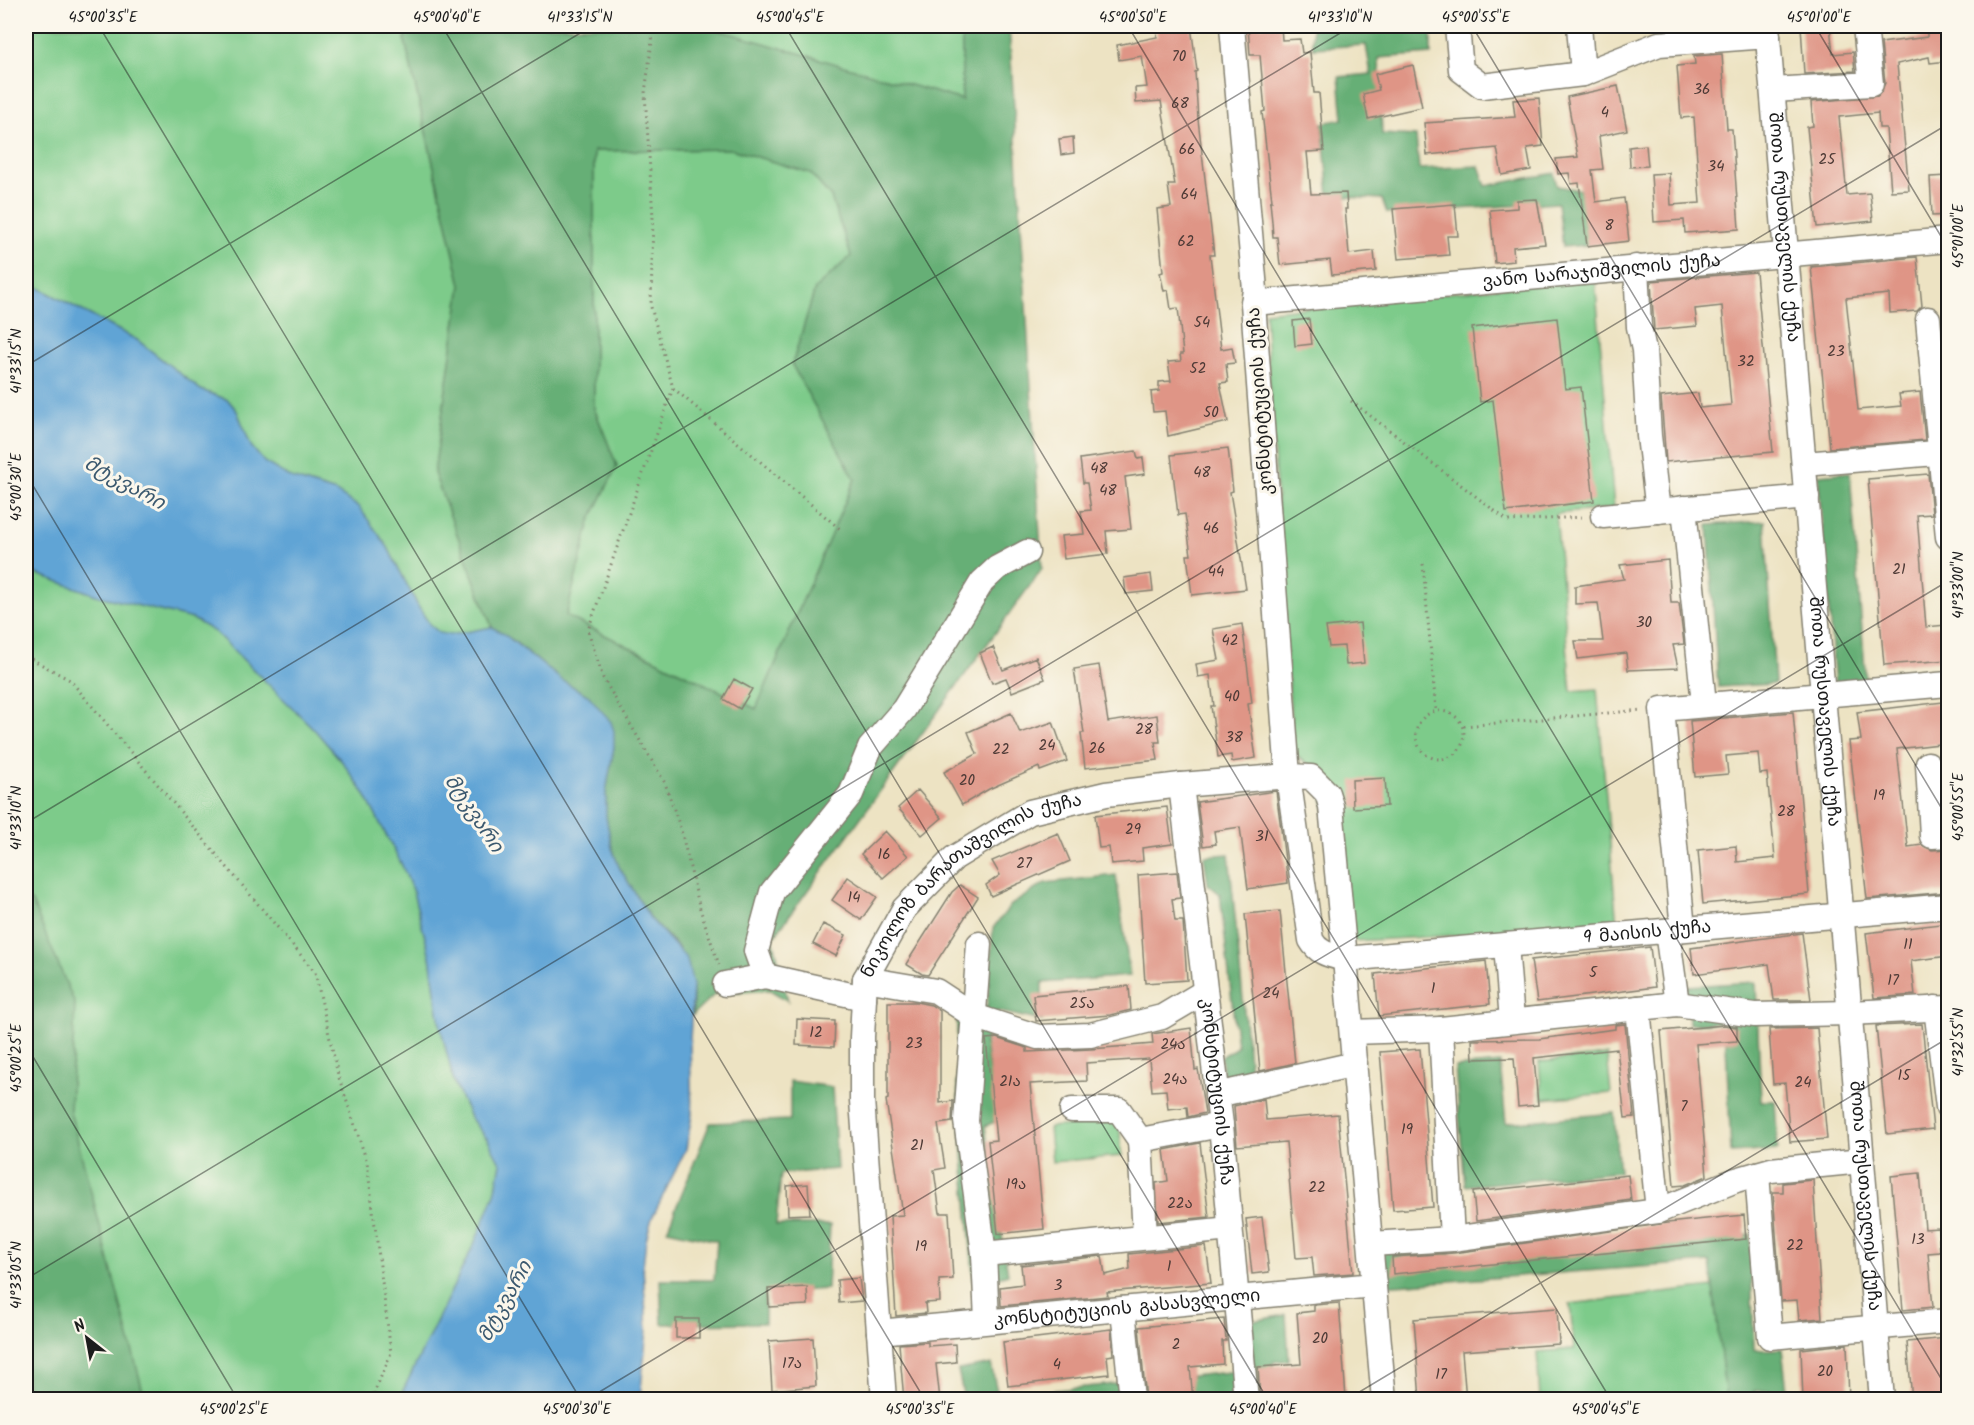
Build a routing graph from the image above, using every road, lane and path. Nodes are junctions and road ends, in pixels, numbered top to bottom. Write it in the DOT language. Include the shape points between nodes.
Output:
graph roads {
  1 [pos="654,26"];
  2 [pos="1232,26"];
  3 [pos="1457,26"];
  4 [pos="1579,26"];
  5 [pos="1865,26"];
  6 [pos="1768,31"];
  7 [pos="1583,74"];
  8 [pos="1773,90"];
  9 [pos="1948,240"];
  10 [pos="1786,255"];
  11 [pos="1636,267"];
  12 [pos="1253,303"];
  13 [pos="1928,319"];
  14 [pos="673,388"];
  15 [pos="1351,401"];
  16 [pos="1945,452"];
  17 [pos="1804,464"];
  18 [pos="1807,497"];
  19 [pos="1684,508"];
  20 [pos="1658,511"];
  21 [pos="1603,516"];
  22 [pos="840,529"];
  23 [pos="1948,537"];
  24 [pos="1027,552"];
  25 [pos="1423,564"];
  26 [pos="26,656"];
  27 [pos="1948,684"];
  28 [pos="1823,695"];
  29 [pos="1704,704"];
  30 [pos="1662,708"];
  31 [pos="1436,710"];
  32 [pos="1464,726"];
  33 [pos="1928,764"];
  34 [pos="1288,776"];
  35 [pos="1181,785"];
  36 [pos="1948,835"];
  37 [pos="1948,906"];
  38 [pos="1842,915"];
  39 [pos="1675,930"];
  40 [pos="979,944"];
  41 [pos="1506,945"];
  42 [pos="1346,959"];
  43 [pos="765,976"];
  44 [pos="725,984"];
  45 [pos="865,989"];
  46 [pos="1204,992"];
  47 [pos="1677,1004"];
  48 [pos="1638,1008"];
  49 [pos="1942,1008"];
  50 [pos="1850,1013"];
  51 [pos="974,1016"];
  52 [pos="1512,1021"];
  53 [pos="1441,1029"];
  54 [pos="1352,1032"];
  55 [pos="1355,1064"];
  56 [pos="1217,1095"];
  57 [pos="1948,1107"];
  58 [pos="1072,1110"];
  59 [pos="1221,1125"];
  60 [pos="1140,1140"];
  61 [pos="1862,1161"];
  62 [pos="1757,1174"];
  63 [pos="1658,1211"];
  64 [pos="1230,1229"];
  65 [pos="1145,1238"];
  66 [pos="1452,1239"];
  67 [pos="1371,1244"];
  68 [pos="984,1254"];
  69 [pos="1374,1285"];
  70 [pos="1238,1298"];
  71 [pos="1123,1309"];
  72 [pos="987,1321"];
  73 [pos="1948,1321"];
  74 [pos="1876,1328"];
  75 [pos="879,1332"];
  76 [pos="371,1400"];
  77 [pos="884,1400"];
  78 [pos="1132,1400"];
  79 [pos="1246,1400"];
  80 [pos="1384,1400"];
  81 [pos="1882,1400"];
  1 -- 14 [label="path" via="645,93 653,217 651,307"];
  2 -- 12 [label="street, კონსტიტუციის ქუჩა"];
  3 -- 7 [label="street" via="1461,70 1482,86"];
  4 -- 7 [label="street"];
  5 -- 8 [label="street" via="1871,84"];
  6 -- 7 [label="street" via="1659,44"];
  6 -- 8 [label="street, შოთა რუსთაველის ქუჩა"];
  8 -- 10 [label="street, შოთა რუსთაველის ქუჩა"];
  9 -- 10 [label="street, ვანო სარაჯიშვილის ქუჩა"];
  10 -- 11 [label="street, ვანო სარაჯიშვილის ქუჩა"];
  10 -- 17 [label="street, შოთა რუსთაველის ქუჩა"];
  11 -- 12 [label="street, ვანო სარაჯიშვილის ქუჩა"];
  11 -- 20 [label="street"];
  12 -- 34 [label="street, კონსტიტუციის ქუჩა"];
  13 -- 16 [label="street"];
  14 -- 22 [label="path"];
  14 -- 44 [label="path" via="588,630 603,678 665,783"];
  15 -- 21 [label="path" via="1508,521"];
  16 -- 17 [label="street"];
  16 -- 23 [label="street"];
  17 -- 18 [label="street, შოთა რუსთაველის ქუჩა"];
  18 -- 19 [label="street"];
  18 -- 28 [label="street, შოთა რუსთაველის ქუჩა"];
  19 -- 20 [label="street"];
  19 -- 29 [label="street"];
  20 -- 21 [label="street"];
  24 -- 43 [label="street" via="997,568 982,582 904,710 870,748 851,794 772,892 756,951"];
  25 -- 31 [label="path"];
  26 -- 76 [label="path" via="70,680 315,972 338,1076 368,1162 391,1353"];
  27 -- 28 [label="street"];
  28 -- 29 [label="street"];
  28 -- 38 [label="street, შოთა რუსთაველის ქუჩა"];
  29 -- 30 [label="street"];
  30 -- 32 [label="path"];
  30 -- 39 [label="street"];
  31 -- 32 [label="path" via="1453,714"];
  31 -- 32 [label="path" via="1422,718 1416,732 1419,747 1431,757 1446,759 1460,750"];
  33 -- 36 [label="street" via="1932,837"];
  34 -- 35 [label="street, ნიკოლოზ ბარათაშვილის ქუჩა"];
  34 -- 42 [label="street, კონსტიტუციის ქუჩა" via="1311,940 1323,953"];
  34 -- 42 [label="street" via="1311,777 1327,793"];
  35 -- 45 [label="street, ნიკოლოზ ბარათაშვილის ქუჩა" via="1106,794 1030,813 954,858 904,909"];
  35 -- 46 [label="street, კონსტიტუციის ქუჩა"];
  37 -- 38 [label="street, 9 მაისის ქუჩა"];
  38 -- 39 [label="street, 9 მაისის ქუჩა"];
  38 -- 50 [label="street, შოთა რუსთაველის ქუჩა"];
  39 -- 41 [label="street, 9 მაისის ქუჩა"];
  39 -- 47 [label="street"];
  40 -- 51 [label="street"];
  41 -- 42 [label="street, 9 მაისის ქუჩა"];
  41 -- 52 [label="street"];
  42 -- 54 [label="street"];
  43 -- 44 [label="street"];
  43 -- 45 [label="street"];
  45 -- 51 [label="street" via="936,991"];
  45 -- 75 [label="street, ნიკოლოზ ბარათაშვილის ქუჩა" via="861,1100"];
  46 -- 51 [label="street" via="1162,1017 1090,1035 1038,1037"];
  46 -- 56 [label="street, კონსტიტუციის ქუჩა"];
  47 -- 48 [label="street"];
  47 -- 50 [label="street" via="1755,1015"];
  48 -- 52 [label="street"];
  48 -- 63 [label="street"];
  49 -- 50 [label="street"];
  49 -- 57 [label="street"];
  50 -- 61 [label="street, შოთა რუსთაველის ქუჩა"];
  51 -- 68 [label="street" via="966,1121"];
  52 -- 53 [label="street"];
  53 -- 54 [label="street"];
  53 -- 66 [label="street"];
  54 -- 55 [label="street"];
  55 -- 56 [label="street"];
  55 -- 67 [label="street"];
  56 -- 59 [label="street, კონსტიტუციის ქუჩა"];
  58 -- 60 [label="street" via="1119,1110"];
  59 -- 60 [label="street"];
  59 -- 64 [label="street, კონსტიტუციის ქუჩა"];
  60 -- 65 [label="street"];
  61 -- 62 [label="street"];
  61 -- 74 [label="street, შოთა რუსთაველის ქუჩა"];
  62 -- 63 [label="street"];
  62 -- 74 [label="street" via="1770,1337"];
  63 -- 66 [label="street"];
  64 -- 65 [label="street"];
  64 -- 70 [label="street, კონსტიტუციის ქუჩა"];
  65 -- 68 [label="street"];
  66 -- 67 [label="street"];
  67 -- 69 [label="street"];
  68 -- 72 [label="street"];
  69 -- 70 [label="street, კონსტიტუციის გასასვლელი"];
  69 -- 80 [label="street"];
  70 -- 71 [label="street, კონსტიტუციის გასასვლელი"];
  70 -- 79 [label="street, კონსტიტუციის ქუჩა"];
  71 -- 72 [label="street, კონსტიტუციის გასასვლელი"];
  71 -- 78 [label="street"];
  72 -- 75 [label="street, კონსტიტუციის გასასვლელი"];
  73 -- 74 [label="street"];
  74 -- 81 [label="street, შოთა რუსთაველის ქუჩა"];
  75 -- 77 [label="street, ნიკოლოზ ბარათაშვილის ქუჩა"];
}
